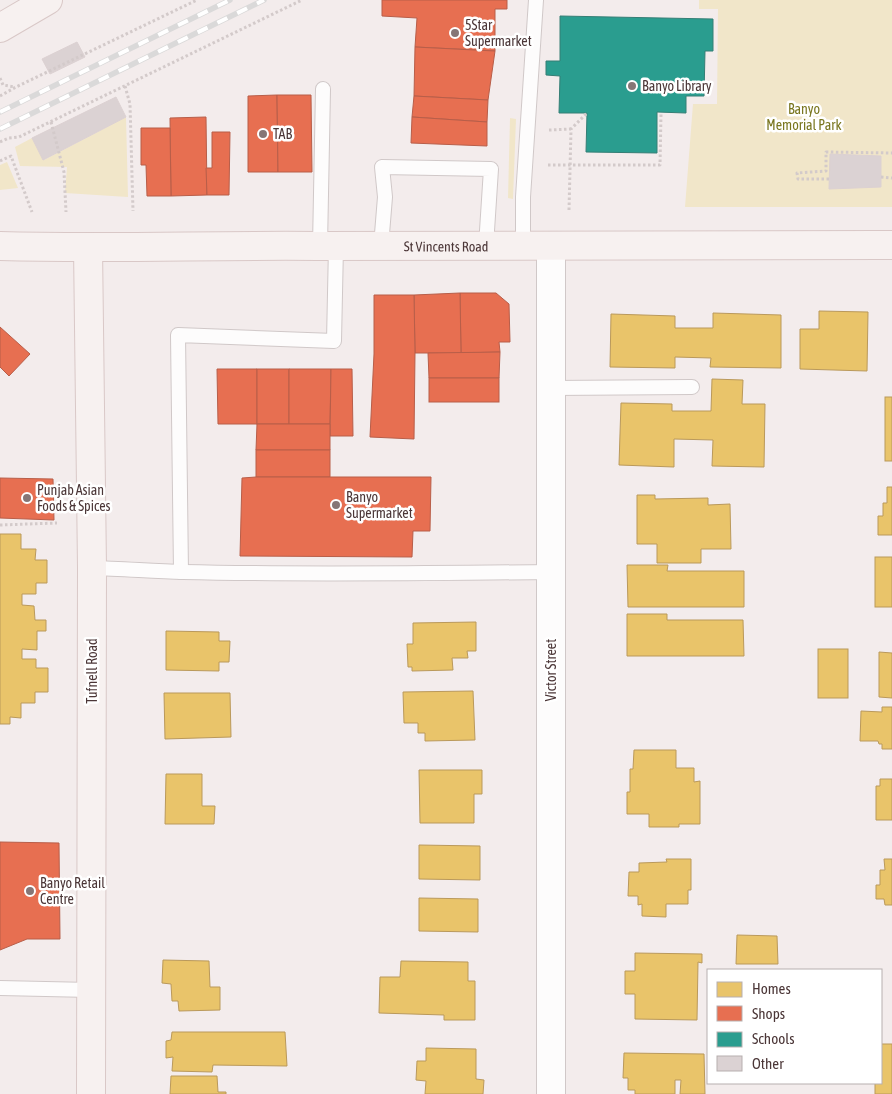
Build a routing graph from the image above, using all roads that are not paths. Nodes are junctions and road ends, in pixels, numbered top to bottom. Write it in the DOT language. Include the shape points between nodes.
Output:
graph roads {
  1 [pos="48,0"];
  2 [pos="536,0"];
  3 [pos="0,28"];
  4 [pos="323,89"];
  5 [pos="892,245"];
  6 [pos="0,246"];
  7 [pos="328,246"];
  8 [pos="381,246"];
  9 [pos="486,246"];
  10 [pos="523,246"];
  11 [pos="88,247"];
  12 [pos="551,247"];
  13 [pos="692,387"];
  14 [pos="551,388"];
  15 [pos="92,568"];
  16 [pos="181,572"];
  17 [pos="551,572"];
  18 [pos="0,988"];
  19 [pos="91,990"];
  20 [pos="91,1094"];
  21 [pos="552,1094"];
  1 -- 3 [label="street"];
  2 -- 10 [label="lane" via="523,197"];
  4 -- 7 [label="lane"];
  5 -- 12 [label="street, St Vincents Road"];
  6 -- 11 [label="street, St Vincents Road"];
  7 -- 8 [label="street, St Vincents Road"];
  7 -- 11 [label="street, St Vincents Road"];
  7 -- 16 [label="lane" via="334,341 178,335"];
  8 -- 9 [label="street, St Vincents Road"];
  8 -- 9 [label="lane" via="385,197 382,167 492,169"];
  9 -- 10 [label="street, St Vincents Road"];
  10 -- 12 [label="street, St Vincents Road"];
  11 -- 15 [label="street, Tufnell Road"];
  12 -- 14 [label="street, Victor Street"];
  13 -- 14 [label="lane"];
  14 -- 17 [label="street, Victor Street"];
  15 -- 16 [label="lane"];
  15 -- 19 [label="street, Tufnell Road"];
  16 -- 17 [label="lane"];
  17 -- 21 [label="street, Victor Street"];
  18 -- 19 [label="lane"];
  19 -- 20 [label="street, Tufnell Road"];
}
